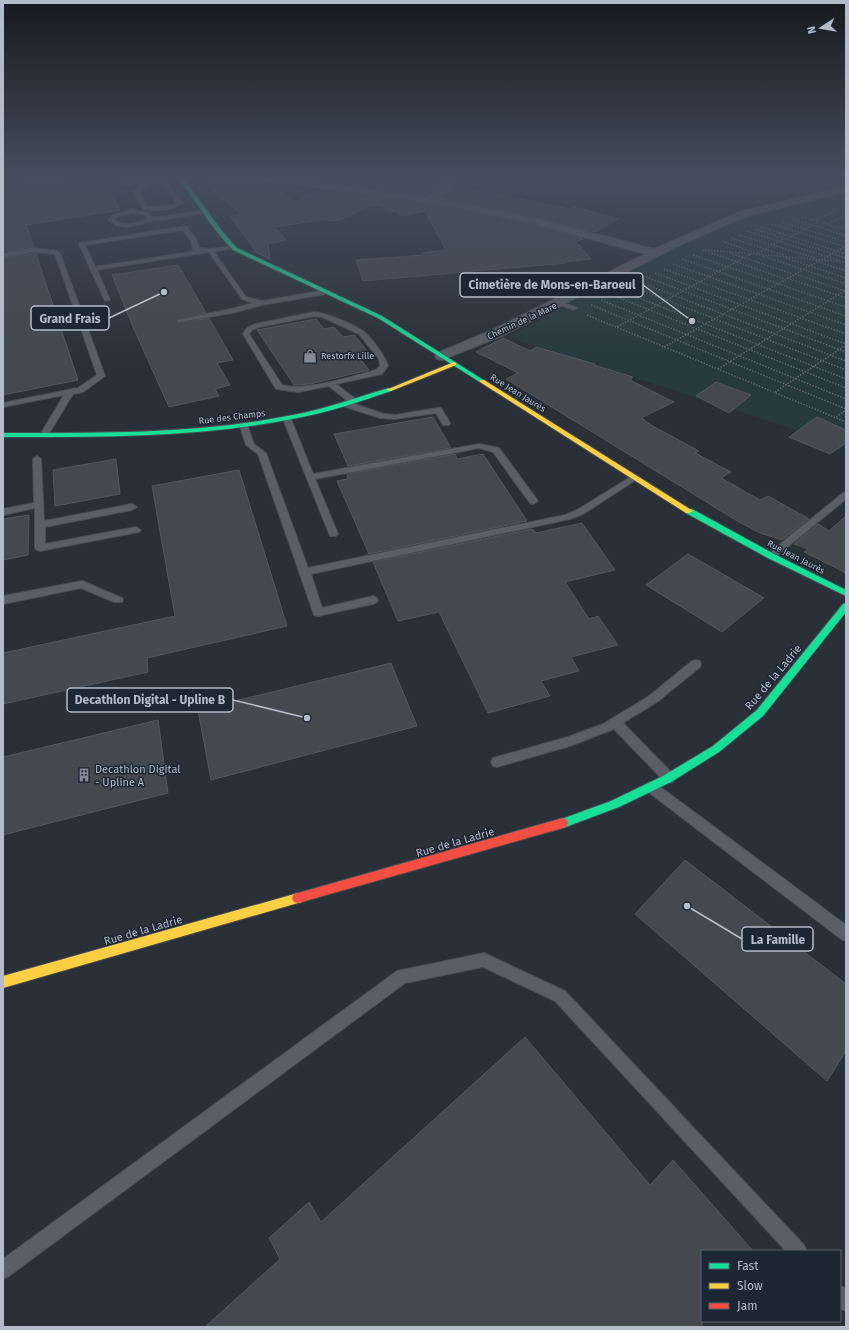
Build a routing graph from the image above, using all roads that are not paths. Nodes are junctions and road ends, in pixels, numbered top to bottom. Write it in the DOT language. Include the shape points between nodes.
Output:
graph roads {
  1 [pos="120,238"];
  2 [pos="192,238"];
  3 [pos="225,238"];
  4 [pos="598,238"];
  5 [pos="688,238"];
  6 [pos="194,241"];
  7 [pos="229,244"];
  8 [pos="210,251"];
  9 [pos="655,253"];
  10 [pos="3,255"];
  11 [pos="93,269"];
  12 [pos="326,292"];
  13 [pos="107,300"];
  14 [pos="262,303"];
  15 [pos="560,303"];
  16 [pos="574,308"];
  17 [pos="180,321"];
  18 [pos="442,356"];
  19 [pos="454,364"];
  20 [pos="330,383"];
  21 [pos="70,392"];
  22 [pos="350,403"];
  23 [pos="3,405"];
  24 [pos="287,419"];
  25 [pos="446,423"];
  26 [pos="244,426"];
  27 [pos="3,435"];
  28 [pos="44,435"];
  29 [pos="37,459"];
  30 [pos="310,477"];
  31 [pos="636,478"];
  32 [pos="846,495"];
  33 [pos="533,501"];
  34 [pos="38,505"];
  35 [pos="132,508"];
  36 [pos="3,512"];
  37 [pos="40,525"];
  38 [pos="136,530"];
  39 [pos="333,534"];
  40 [pos="772,556"];
  41 [pos="305,572"];
  42 [pos="846,593"];
  43 [pos="3,600"];
  44 [pos="118,600"];
  45 [pos="373,600"];
  46 [pos="846,606"];
  47 [pos="696,664"];
  48 [pos="615,722"];
  49 [pos="497,762"];
  50 [pos="669,778"];
  51 [pos="651,787"];
  52 [pos="846,934"];
  53 [pos="3,982"];
  54 [pos="797,1250"];
  55 [pos="3,1270"];
  1 -- 11 [label="lane" via="82,244"];
  2 -- 6 [label="lane"];
  3 -- 7 [label="street, Rue Jean Jaurès"];
  4 -- 9 [label="street"];
  5 -- 9 [label="street, Chemin de la Mare"];
  6 -- 7 [label="lane" via="199,245"];
  6 -- 8 [label="lane" via="196,249"];
  7 -- 8 [label="lane"];
  7 -- 12 [label="street, Rue Jean Jaurès" via="244,255"];
  8 -- 11 [label="lane"];
  8 -- 14 [label="lane" via="244,298"];
  9 -- 15 [label="street, Chemin de la Mare"];
  10 -- 21 [label="lane" via="32,250 57,253 101,376 80,390"];
  11 -- 13 [label="lane"];
  12 -- 14 [label="lane"];
  12 -- 18 [label="street, Rue Jean Jaurès" via="380,317"];
  14 -- 17 [label="lane"];
  15 -- 16 [label="lane"];
  15 -- 18 [label="street, Chemin de la Mare"];
  18 -- 19 [label="street, Rue Jean Jaurès"];
  19 -- 22 [label="street, Rue des Champs"];
  19 -- 31 [label="street, Rue Jean Jaurès"];
  20 -- 20 [label="lane" via="296,391 279,387 246,334 249,329 257,325 323,314 360,333 383,359 384,366 379,372"];
  20 -- 22 [label="lane"];
  21 -- 23 [label="lane"];
  21 -- 28 [label="lane"];
  22 -- 24 [label="street, Rue des Champs"];
  22 -- 25 [label="lane" via="383,416 395,417 438,410"];
  24 -- 26 [label="street, Rue des Champs"];
  24 -- 30 [label="lane"];
  26 -- 28 [label="street, Rue des Champs" via="169,433"];
  26 -- 41 [label="lane" via="250,445 262,454"];
  27 -- 28 [label="street, Rue des Champs"];
  29 -- 34 [label="lane"];
  30 -- 33 [label="lane" via="479,446 496,450"];
  30 -- 39 [label="lane"];
  31 -- 40 [label="street, Rue Jean Jaurès" via="705,520"];
  31 -- 41 [label="lane" via="580,512 567,517"];
  32 -- 40 [label="lane"];
  34 -- 36 [label="lane"];
  34 -- 37 [label="lane"];
  35 -- 37 [label="lane"];
  37 -- 38 [label="lane" via="40,548"];
  40 -- 42 [label="street, Rue Jean Jaurès"];
  41 -- 45 [label="lane" via="318,612"];
  43 -- 44 [label="lane" via="82,584"];
  46 -- 50 [label="street, Rue de la Ladrie" via="760,713 729,738"];
  47 -- 48 [label="lane" via="653,699"];
  48 -- 49 [label="lane" via="570,741"];
  48 -- 50 [label="lane"];
  50 -- 51 [label="street, Rue de la Ladrie"];
  51 -- 52 [label="lane"];
  51 -- 53 [label="street, Rue de la Ladrie" via="609,807 561,824"];
  54 -- 55 [label="lane" via="560,996 484,960 402,976"];
}
